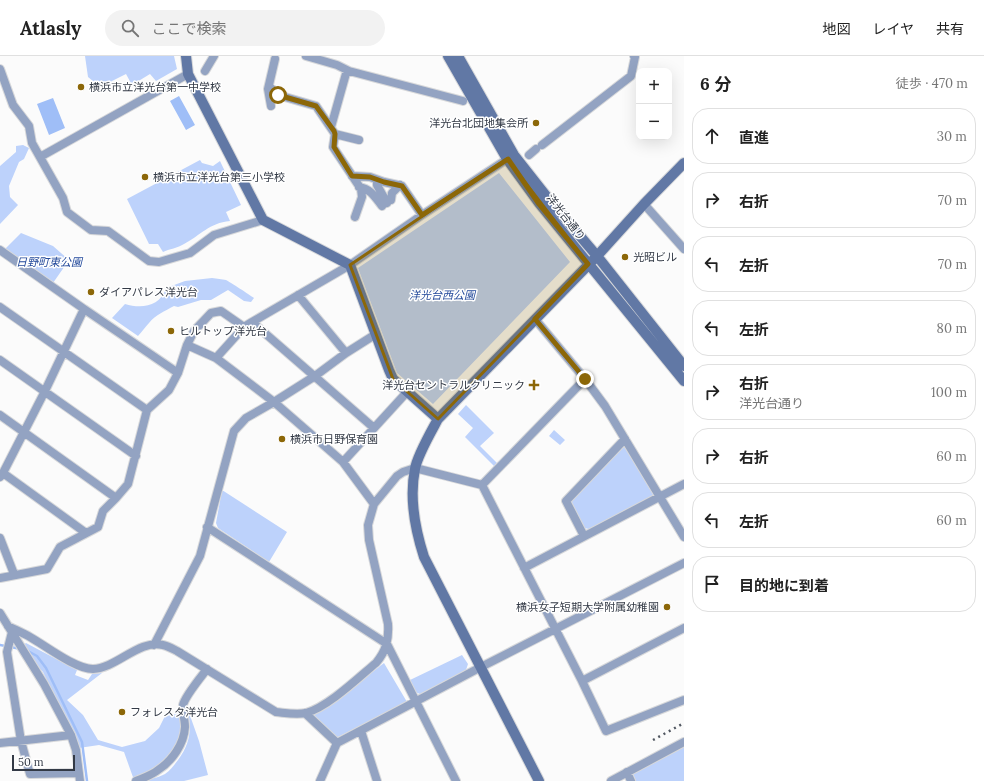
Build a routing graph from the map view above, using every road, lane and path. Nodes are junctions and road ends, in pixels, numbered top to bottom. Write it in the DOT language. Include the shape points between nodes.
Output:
graph roads {
  1 [pos="186,56"];
  2 [pos="214,56"];
  3 [pos="306,56"];
  4 [pos="448,56"];
  5 [pos="458,56"];
  6 [pos="634,56"];
  7 [pos="274,58"];
  8 [pos="0,69"];
  9 [pos="347,70"];
  10 [pos="205,71"];
  11 [pos="188,74"];
  12 [pos="269,86"];
  13 [pos="463,101"];
  14 [pos="271,106"];
  15 [pos="334,114"];
  16 [pos="324,116"];
  17 [pos="333,130"];
  18 [pos="359,140"];
  19 [pos="529,155"];
  20 [pos="40,157"];
  21 [pos="511,157"];
  22 [pos="684,163"];
  23 [pos="352,176"];
  24 [pos="377,180"];
  25 [pos="400,185"];
  26 [pos="360,186"];
  27 [pos="386,203"];
  28 [pos="644,204"];
  29 [pos="422,215"];
  30 [pos="354,217"];
  31 [pos="262,220"];
  32 [pos="684,249"];
  33 [pos="0,250"];
  34 [pos="597,256"];
  35 [pos="588,264"];
  36 [pos="350,265"];
  37 [pos="298,295"];
  38 [pos="0,307"];
  39 [pos="84,309"];
  40 [pos="535,319"];
  41 [pos="252,322"];
  42 [pos="244,328"];
  43 [pos="376,334"];
  44 [pos="187,345"];
  45 [pos="63,351"];
  46 [pos="346,352"];
  47 [pos="216,358"];
  48 [pos="0,360"];
  49 [pos="681,365"];
  50 [pos="178,373"];
  51 [pos="315,376"];
  52 [pos="585,379"];
  53 [pos="684,381"];
  54 [pos="408,392"];
  55 [pos="44,393"];
  56 [pos="274,402"];
  57 [pos="147,410"];
  58 [pos="0,415"];
  59 [pos="438,419"];
  60 [pos="374,428"];
  61 [pos="24,432"];
  62 [pos="625,439"];
  63 [pos="136,456"];
  64 [pos="343,462"];
  65 [pos="415,468"];
  66 [pos="2,475"];
  67 [pos="684,484"];
  68 [pos="482,485"];
  69 [pos="660,496"];
  70 [pos="116,498"];
  71 [pos="374,504"];
  72 [pos="207,527"];
  73 [pos="86,534"];
  74 [pos="584,536"];
  75 [pos="684,537"];
  76 [pos="0,538"];
  77 [pos="684,563"];
  78 [pos="524,568"];
  79 [pos="14,574"];
  80 [pos="0,578"];
  81 [pos="0,613"];
  82 [pos="684,628"];
  83 [pos="10,629"];
  84 [pos="555,629"];
  85 [pos="387,644"];
  86 [pos="154,645"];
  87 [pos="481,667"];
  88 [pos="207,669"];
  89 [pos="582,681"];
  90 [pos="684,700"];
  91 [pos="415,702"];
  92 [pos="305,713"];
  93 [pos="361,731"];
  94 [pos="71,735"];
  95 [pos="21,741"];
  96 [pos="684,742"];
  97 [pos="0,743"];
  98 [pos="337,743"];
  99 [pos="627,772"];
  100 [pos="80,777"];
  101 [pos="136,781"];
  102 [pos="320,781"];
  103 [pos="377,781"];
  104 [pos="456,781"];
  105 [pos="539,781"];
  106 [pos="611,781"];
  107 [pos="631,781"];
  1 -- 11 [label="street"];
  2 -- 10 [label="street"];
  3 -- 9 [label="street"];
  4 -- 21 [label="street, 洋光台通り"];
  5 -- 21 [label="street, 洋光台通り"];
  6 -- 19 [label="street" via="632,76"];
  7 -- 12 [label="street"];
  8 -- 20 [label="street" via="13,105 29,126 32,143"];
  9 -- 13 [label="street"];
  9 -- 15 [label="street"];
  11 -- 20 [label="street"];
  11 -- 31 [label="street"];
  12 -- 14 [label="street"];
  12 -- 16 [label="street" via="278,95 316,106"];
  15 -- 16 [label="street"];
  15 -- 17 [label="street"];
  16 -- 17 [label="street"];
  17 -- 18 [label="street"];
  17 -- 23 [label="street" via="334,147"];
  20 -- 31 [label="street" via="63,198 67,212 91,230 108,231 149,261 159,262 190,253 214,236"];
  21 -- 29 [label="street"];
  21 -- 34 [label="street, 洋光台通り"];
  21 -- 35 [label="street, 洋光台通り" via="539,204"];
  22 -- 28 [label="street"];
  23 -- 24 [label="street"];
  23 -- 26 [label="street"];
  24 -- 25 [label="street"];
  24 -- 27 [label="street"];
  25 -- 27 [label="street"];
  25 -- 29 [label="street"];
  26 -- 27 [label="street"];
  26 -- 30 [label="street" via="362,197"];
  28 -- 32 [label="street"];
  28 -- 34 [label="street"];
  29 -- 36 [label="street"];
  31 -- 36 [label="street"];
  33 -- 39 [label="street"];
  34 -- 35 [label="street"];
  34 -- 49 [label="street, 洋光台通り"];
  35 -- 40 [label="street"];
  35 -- 49 [label="street, 洋光台通り"];
  36 -- 37 [label="street"];
  36 -- 43 [label="street"];
  37 -- 41 [label="street"];
  37 -- 46 [label="street"];
  38 -- 45 [label="street"];
  39 -- 45 [label="street"];
  39 -- 50 [label="street"];
  40 -- 52 [label="street"];
  40 -- 59 [label="street"];
  41 -- 42 [label="street"];
  41 -- 51 [label="street"];
  42 -- 44 [label="street" via="221,311 211,313 194,331"];
  42 -- 47 [label="street"];
  43 -- 46 [label="street"];
  43 -- 54 [label="street" via="393,379"];
  44 -- 47 [label="street"];
  44 -- 50 [label="street"];
  45 -- 55 [label="street"];
  45 -- 57 [label="street"];
  46 -- 51 [label="street"];
  47 -- 56 [label="street"];
  48 -- 55 [label="street"];
  49 -- 53 [label="street, 洋光台通り"];
  50 -- 57 [label="street" via="169,390"];
  51 -- 56 [label="street"];
  51 -- 60 [label="street"];
  52 -- 62 [label="street"];
  52 -- 68 [label="street"];
  54 -- 59 [label="street"];
  54 -- 60 [label="street"];
  55 -- 61 [label="street"];
  55 -- 63 [label="street"];
  56 -- 64 [label="street"];
  56 -- 72 [label="street" via="246,418 234,431"];
  57 -- 63 [label="street"];
  58 -- 61 [label="street"];
  59 -- 65 [label="street"];
  60 -- 64 [label="street"];
  61 -- 66 [label="street"];
  61 -- 70 [label="street"];
  62 -- 69 [label="street"];
  62 -- 74 [label="street" via="566,501"];
  63 -- 70 [label="street" via="128,484"];
  64 -- 71 [label="street"];
  65 -- 68 [label="street"];
  65 -- 71 [label="street" via="397,476"];
  65 -- 87 [label="street" via="414,520 424,557"];
  66 -- 73 [label="street"];
  67 -- 69 [label="street"];
  68 -- 78 [label="street"];
  69 -- 74 [label="street"];
  69 -- 75 [label="street"];
  70 -- 73 [label="street" via="103,511 98,526"];
  71 -- 85 [label="street" via="368,532 388,624"];
  72 -- 85 [label="street"];
  72 -- 86 [label="street" via="200,556"];
  73 -- 79 [label="street" via="60,547 46,569"];
  74 -- 78 [label="street"];
  76 -- 79 [label="street"];
  77 -- 84 [label="street"];
  78 -- 84 [label="street"];
  79 -- 80 [label="street"];
  81 -- 83 [label="street"];
  82 -- 89 [label="street"];
  83 -- 86 [label="street" via="30,637 70,661 91,669 105,667 141,647"];
  83 -- 94 [label="street" via="44,684"];
  83 -- 95 [label="street" via="7,652"];
  84 -- 87 [label="street"];
  84 -- 89 [label="street"];
  85 -- 91 [label="street"];
  85 -- 92 [label="street" via="384,654 376,663 320,708"];
  86 -- 88 [label="street" via="163,644"];
  87 -- 91 [label="street"];
  87 -- 105 [label="street"];
  88 -- 92 [label="street" via="276,712"];
  88 -- 101 [label="street" via="183,705 184,736 177,750 158,771"];
  89 -- 90 [label="street" via="606,731"];
  91 -- 93 [label="street"];
  91 -- 104 [label="street"];
  92 -- 98 [label="street"];
  93 -- 98 [label="street"];
  93 -- 103 [label="street"];
  94 -- 95 [label="street"];
  94 -- 100 [label="street"];
  95 -- 97 [label="street"];
  95 -- 100 [label="street" via="30,774"];
  96 -- 99 [label="street"];
  98 -- 102 [label="street"];
  99 -- 106 [label="street"];
  99 -- 107 [label="street"];
}
